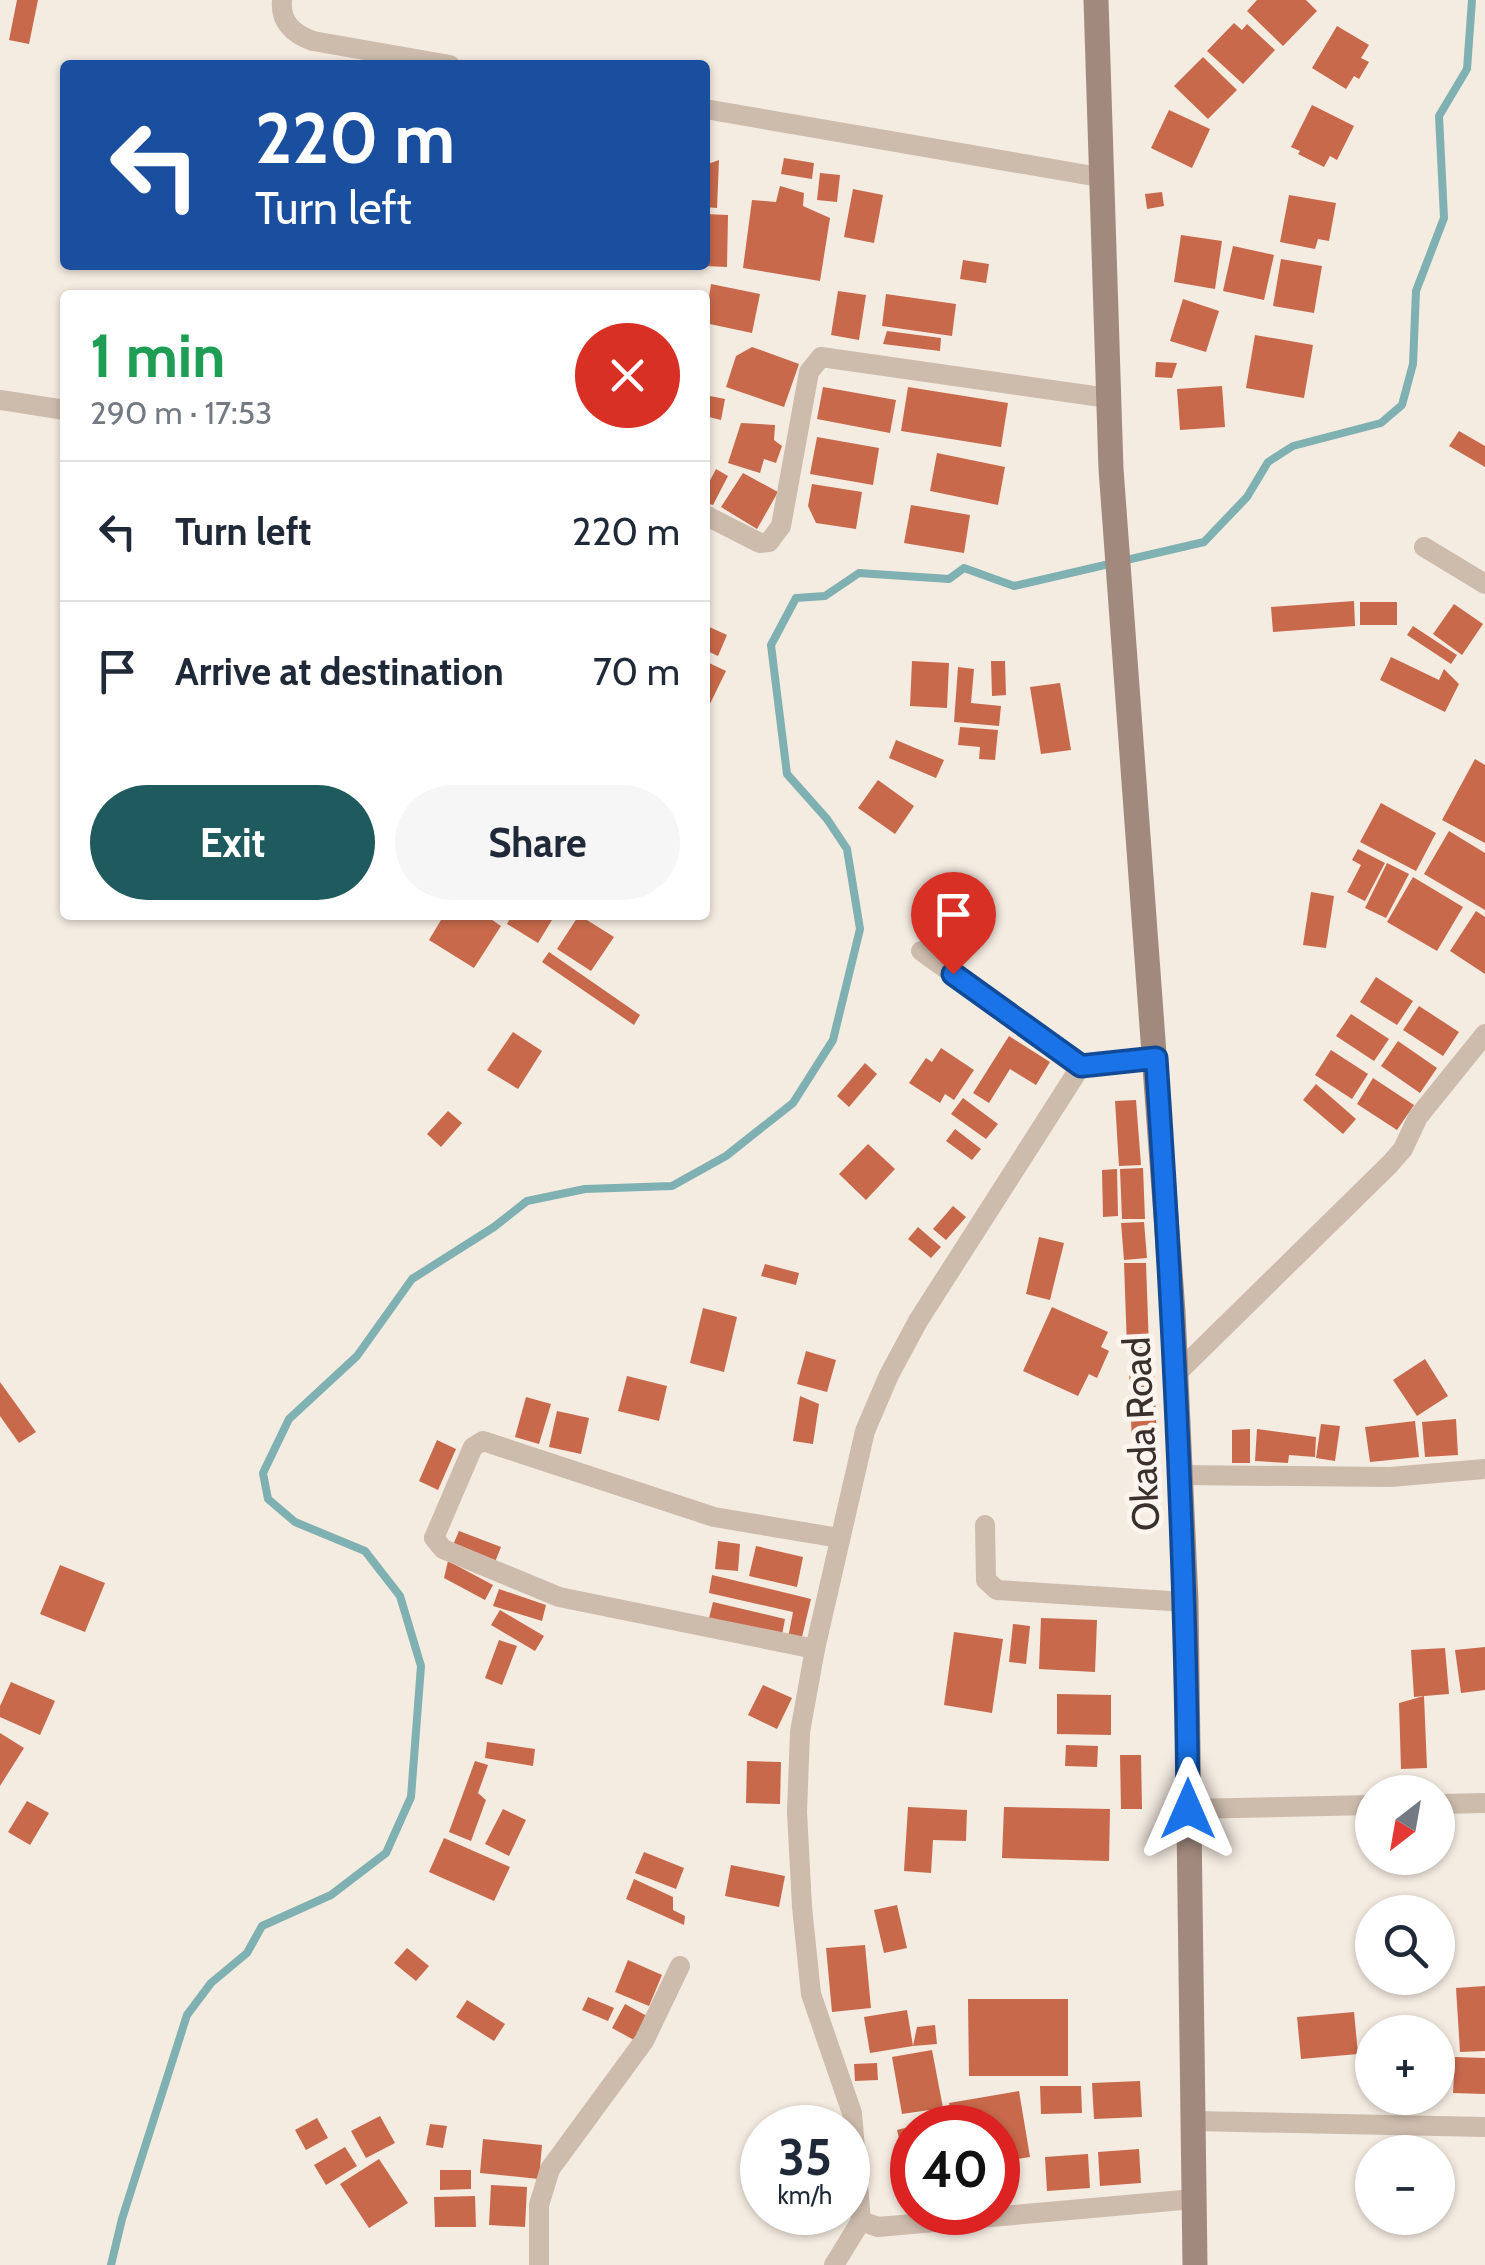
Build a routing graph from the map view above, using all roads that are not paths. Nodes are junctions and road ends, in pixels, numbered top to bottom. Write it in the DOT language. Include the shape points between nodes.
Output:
graph roads {
  1 [pos="282,0"];
  2 [pos="1096,0"];
  3 [pos="421,60"];
  4 [pos="710,110"];
  5 [pos="1100,178"];
  6 [pos="1108,398"];
  7 [pos="0,400"];
  8 [pos="60,409"];
  9 [pos="710,517"];
  10 [pos="1424,548"];
  11 [pos="1485,584"];
  12 [pos="921,951"];
  13 [pos="1485,1034"];
  14 [pos="1156,1058"];
  15 [pos="1081,1066"];
  16 [pos="1175,1376"];
  17 [pos="1485,1469"];
  18 [pos="1180,1475"];
  19 [pos="985,1526"];
  20 [pos="839,1538"];
  21 [pos="1186,1602"];
  22 [pos="816,1649"];
  23 [pos="1485,1803"];
  24 [pos="1455,1804"];
  25 [pos="1355,1805"];
  26 [pos="1188,1809"];
  27 [pos="680,1966"];
  28 [pos="849,2105"];
  29 [pos="1193,2122"];
  30 [pos="1485,2127"];
  31 [pos="1194,2198"];
  32 [pos="870,2224"];
  33 [pos="852,2235"];
  34 [pos="539,2265"];
  35 [pos="834,2265"];
  36 [pos="1195,2265"];
  1 -- 3 [label="street" via="286,22 298,35"];
  2 -- 5 [label="street, Okada Road"];
  4 -- 5 [label="street"];
  5 -- 6 [label="street, Okada Road"];
  6 -- 9 [label="street" via="821,358 810,372 776,536 760,542"];
  6 -- 14 [label="street, Okada Road"];
  7 -- 8 [label="street"];
  10 -- 11 [label="street"];
  12 -- 15 [label="street"];
  13 -- 16 [label="street" via="1418,1117 1390,1164"];
  14 -- 15 [label="street"];
  14 -- 16 [label="street, Okada Road"];
  15 -- 20 [label="street" via="890,1375 865,1431"];
  16 -- 18 [label="street, Okada Road"];
  17 -- 18 [label="street" via="1390,1477"];
  18 -- 21 [label="street, Okada Road"];
  19 -- 21 [label="street" via="986,1580 997,1590"];
  20 -- 22 [label="street"];
  20 -- 22 [label="street" via="714,1517 483,1441 473,1447 434,1538 442,1549 558,1597"];
  21 -- 26 [label="street, Okada Road"];
  22 -- 28 [label="street" via="800,1732 802,1907 810,1994"];
  23 -- 24 [label="street"];
  25 -- 26 [label="street"];
  26 -- 29 [label="street, Okada Road"];
  27 -- 34 [label="street" via="644,2040 550,2169 539,2206"];
  29 -- 30 [label="street"];
  29 -- 31 [label="street, Okada Road"];
  31 -- 32 [label="street"];
  31 -- 36 [label="street, Okada Road"];
  33 -- 35 [label="street"];
}
